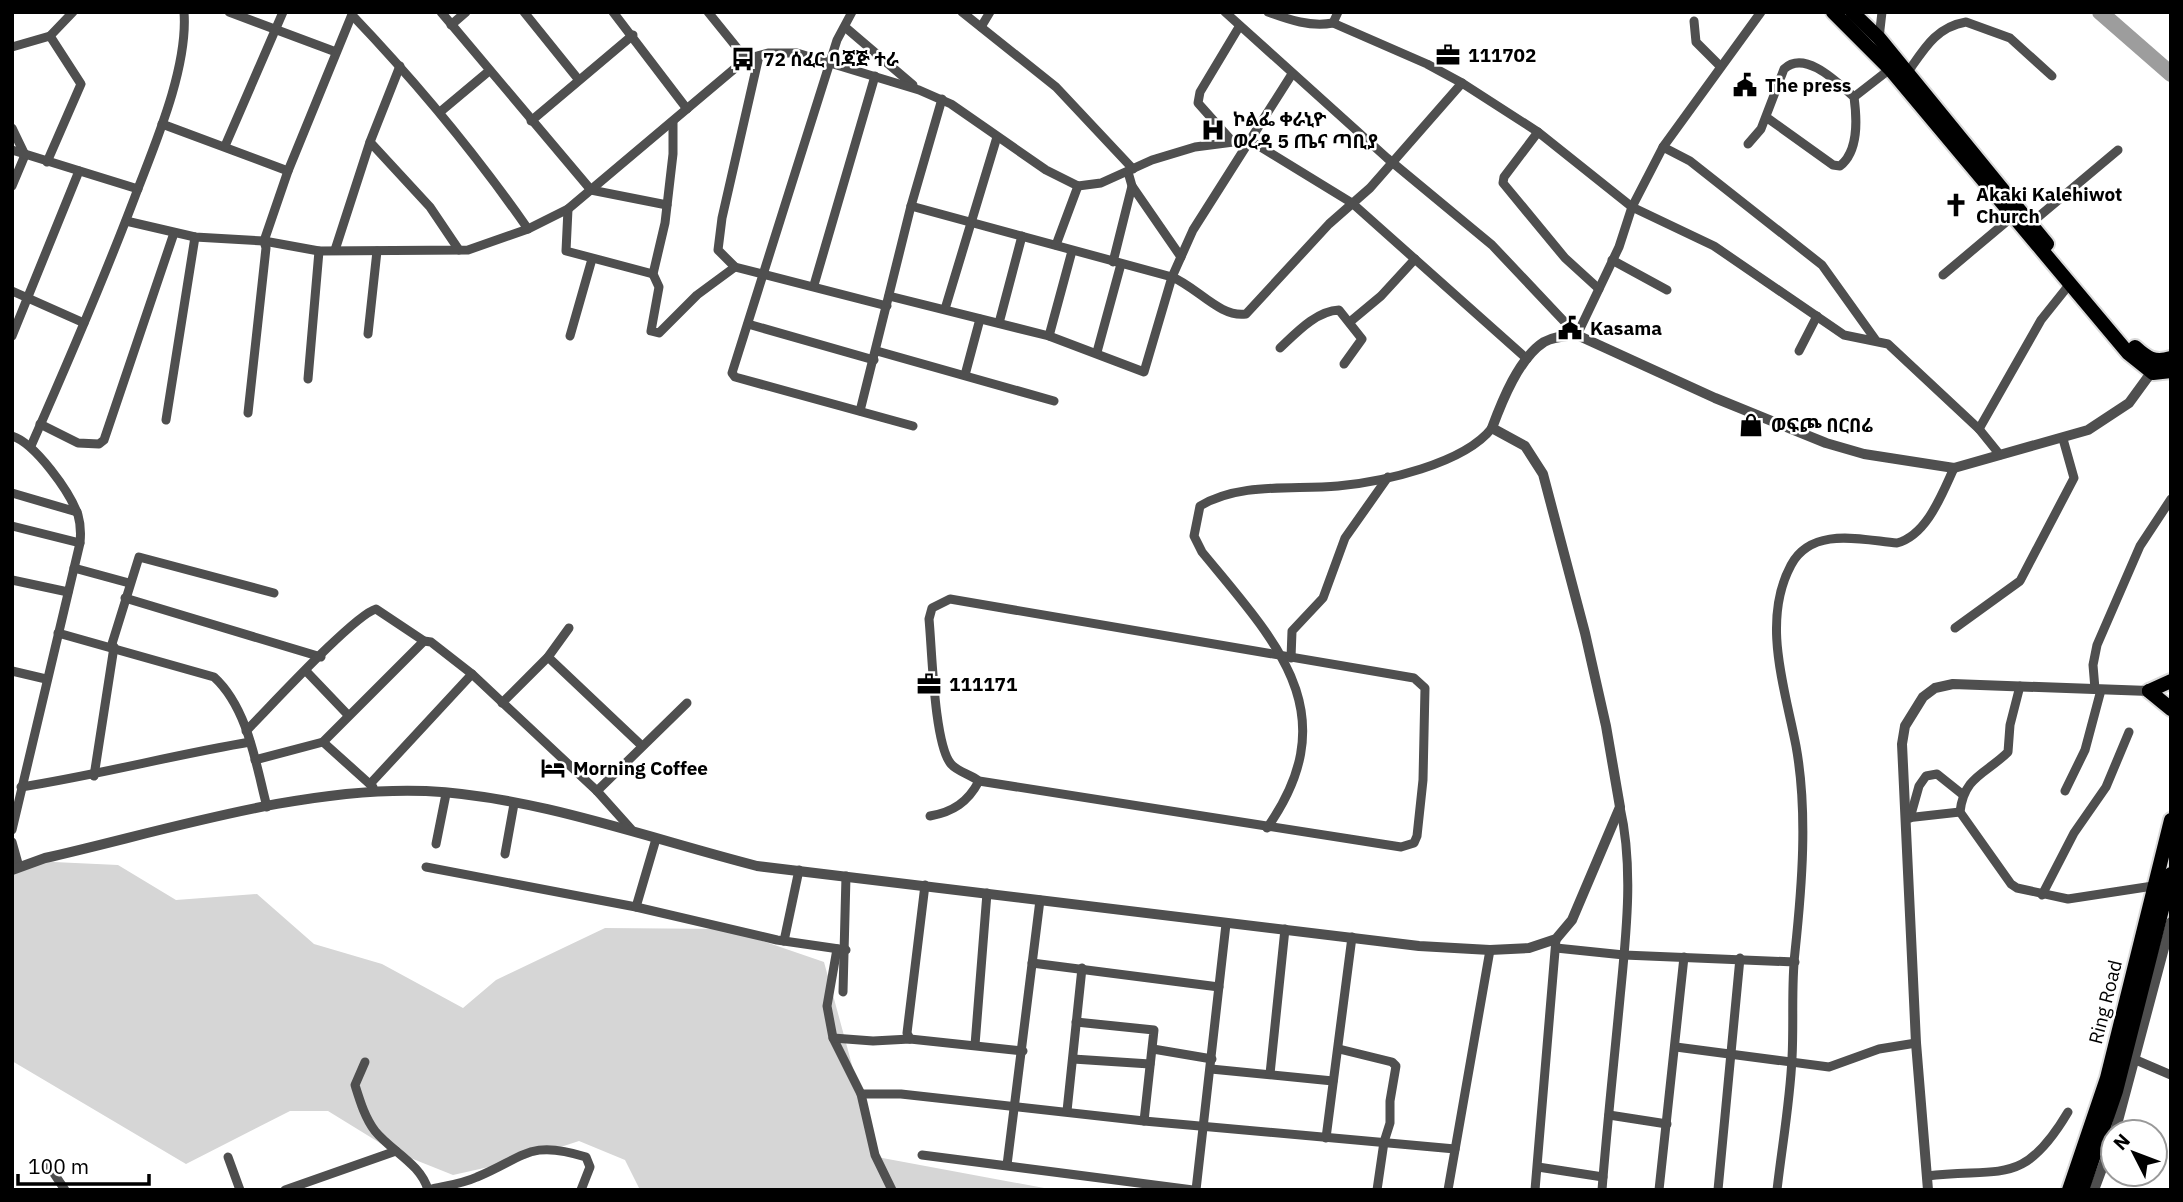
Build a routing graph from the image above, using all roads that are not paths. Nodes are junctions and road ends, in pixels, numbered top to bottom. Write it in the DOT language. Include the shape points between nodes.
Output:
graph roads {
  1 [pos="73,12"];
  2 [pos="184,12"];
  3 [pos="229,12"];
  4 [pos="282,12"];
  5 [pos="441,12"];
  6 [pos="466,12"];
  7 [pos="524,12"];
  8 [pos="612,12"];
  9 [pos="708,12"];
  10 [pos="852,12"];
  11 [pos="962,12"];
  12 [pos="990,12"];
  13 [pos="1225,12"];
  14 [pos="1268,12"];
  15 [pos="1338,12"];
  16 [pos="1761,12"];
  17 [pos="1833,12"];
  18 [pos="1852,12"];
  19 [pos="1882,12"];
  20 [pos="352,14"];
  21 [pos="1279,14"];
  22 [pos="1694,21"];
  23 [pos="1333,23"];
  24 [pos="451,25"];
  25 [pos="845,27"];
  26 [pos="981,27"];
  27 [pos="1239,27"];
  28 [pos="276,29"];
  29 [pos="633,35"];
  30 [pos="50,36"];
  31 [pos="1880,38"];
  32 [pos="12,47"];
  33 [pos="336,52"];
  34 [pos="759,56"];
  35 [pos="746,59"];
  36 [pos="830,64"];
  37 [pos="400,66"];
  38 [pos="1720,66"];
  39 [pos="1890,69"];
  40 [pos="489,71"];
  41 [pos="1908,72"];
  42 [pos="1292,74"];
  43 [pos="875,76"];
  44 [pos="2052,76"];
  45 [pos="578,79"];
  46 [pos="1462,83"];
  47 [pos="919,90"];
  48 [pos="1854,97"];
  49 [pos="942,99"];
  50 [pos="687,109"];
  51 [pos="440,112"];
  52 [pos="1766,117"];
  53 [pos="531,121"];
  54 [pos="673,123"];
  55 [pos="162,124"];
  56 [pos="12,128"];
  57 [pos="1538,132"];
  58 [pos="997,137"];
  59 [pos="1231,140"];
  60 [pos="1249,140"];
  61 [pos="370,142"];
  62 [pos="1748,144"];
  63 [pos="225,146"];
  64 [pos="1663,147"];
  65 [pos="12,150"];
  66 [pos="2118,150"];
  67 [pos="25,155"];
  68 [pos="1395,161"];
  69 [pos="47,162"];
  70 [pos="79,171"];
  71 [pos="288,171"];
  72 [pos="1130,171"];
  73 [pos="12,186"];
  74 [pos="1078,186"];
  75 [pos="1132,186"];
  76 [pos="138,189"];
  77 [pos="591,190"];
  78 [pos="1352,203"];
  79 [pos="667,205"];
  80 [pos="911,206"];
  81 [pos="1632,207"];
  82 [pos="568,208"];
  83 [pos="2012,217"];
  84 [pos="126,221"];
  85 [pos="969,223"];
  86 [pos="2031,223"];
  87 [pos="528,229"];
  88 [pos="174,233"];
  89 [pos="1022,236"];
  90 [pos="194,237"];
  91 [pos="264,240"];
  92 [pos="1056,245"];
  93 [pos="335,250"];
  94 [pos="459,250"];
  95 [pos="319,251"];
  96 [pos="377,251"];
  97 [pos="1072,251"];
  98 [pos="1181,257"];
  99 [pos="1415,259"];
  100 [pos="592,260"];
  101 [pos="1612,260"];
  102 [pos="1117,263"];
  103 [pos="735,267"];
  104 [pos="763,273"];
  105 [pos="653,274"];
  106 [pos="1943,275"];
  107 [pos="1172,277"];
  108 [pos="814,285"];
  109 [pos="2069,285"];
  110 [pos="1599,289"];
  111 [pos="1667,290"];
  112 [pos="12,291"];
  113 [pos="889,296"];
  114 [pos="28,298"];
  115 [pos="887,306"];
  116 [pos="944,309"];
  117 [pos="1817,316"];
  118 [pos="980,319"];
  119 [pos="1351,321"];
  120 [pos="84,323"];
  121 [pos="999,323"];
  122 [pos="748,324"];
  123 [pos="368,334"];
  124 [pos="12,335"];
  125 [pos="1577,335"];
  126 [pos="570,336"];
  127 [pos="1049,336"];
  128 [pos="1875,339"];
  129 [pos="1280,348"];
  130 [pos="1799,351"];
  131 [pos="1097,352"];
  132 [pos="875,355"];
  133 [pos="1527,359"];
  134 [pos="1344,364"];
  135 [pos="2160,364"];
  136 [pos="2171,371"];
  137 [pos="965,375"];
  138 [pos="308,379"];
  139 [pos="1055,401"];
  140 [pos="860,411"];
  141 [pos="248,414"];
  142 [pos="166,420"];
  143 [pos="40,424"];
  144 [pos="913,426"];
  145 [pos="1492,428"];
  146 [pos="1979,429"];
  147 [pos="12,436"];
  148 [pos="2063,439"];
  149 [pos="31,446"];
  150 [pos="2000,455"];
  151 [pos="1954,468"];
  152 [pos="1388,477"];
  153 [pos="12,493"];
  154 [pos="2171,499"];
  155 [pos="77,512"];
  156 [pos="12,526"];
  157 [pos="80,543"];
  158 [pos="74,568"];
  159 [pos="12,580"];
  160 [pos="129,583"];
  161 [pos="68,592"];
  162 [pos="274,593"];
  163 [pos="125,598"];
  164 [pos="569,628"];
  165 [pos="1955,628"];
  166 [pos="58,633"];
  167 [pos="424,641"];
  168 [pos="112,647"];
  169 [pos="321,657"];
  170 [pos="548,657"];
  171 [pos="1287,657"];
  172 [pos="12,670"];
  173 [pos="306,671"];
  174 [pos="472,674"];
  175 [pos="46,679"];
  176 [pos="2171,681"];
  177 [pos="2020,686"];
  178 [pos="2098,690"];
  179 [pos="2149,691"];
  180 [pos="502,703"];
  181 [pos="687,704"];
  182 [pos="2171,709"];
  183 [pos="348,715"];
  184 [pos="246,730"];
  185 [pos="2129,732"];
  186 [pos="250,742"];
  187 [pos="323,742"];
  188 [pos="641,745"];
  189 [pos="255,760"];
  190 [pos="94,776"];
  191 [pos="18,780"];
  192 [pos="979,781"];
  193 [pos="370,784"];
  194 [pos="597,791"];
  195 [pos="2065,791"];
  196 [pos="379,793"];
  197 [pos="446,794"];
  198 [pos="1962,794"];
  199 [pos="514,804"];
  200 [pos="267,807"];
  201 [pos="1620,807"];
  202 [pos="1960,812"];
  203 [pos="930,816"];
  204 [pos="1907,818"];
  205 [pos="2171,820"];
  206 [pos="1267,828"];
  207 [pos="631,829"];
  208 [pos="12,830"];
  209 [pos="656,839"];
  210 [pos="12,842"];
  211 [pos="436,844"];
  212 [pos="505,853"];
  213 [pos="426,867"];
  214 [pos="16,869"];
  215 [pos="799,870"];
  216 [pos="2171,874"];
  217 [pos="846,876"];
  218 [pos="925,885"];
  219 [pos="2153,886"];
  220 [pos="988,893"];
  221 [pos="2042,895"];
  222 [pos="1040,900"];
  223 [pos="636,907"];
  224 [pos="2171,922"];
  225 [pos="1226,924"];
  226 [pos="1285,929"];
  227 [pos="1352,937"];
  228 [pos="784,941"];
  229 [pos="1556,943"];
  230 [pos="841,950"];
  231 [pos="1490,950"];
  232 [pos="1624,955"];
  233 [pos="1684,957"];
  234 [pos="1740,958"];
  235 [pos="1795,962"];
  236 [pos="1032,963"];
  237 [pos="1082,968"];
  238 [pos="1219,987"];
  239 [pos="843,992"];
  240 [pos="1076,1022"];
  241 [pos="833,1038"];
  242 [pos="910,1039"];
  243 [pos="1916,1043"];
  244 [pos="975,1045"];
  245 [pos="1676,1047"];
  246 [pos="1153,1049"];
  247 [pos="1339,1049"];
  248 [pos="1023,1051"];
  249 [pos="1731,1054"];
  250 [pos="1073,1059"];
  251 [pos="2136,1060"];
  252 [pos="1792,1061"];
  253 [pos="365,1062"];
  254 [pos="1150,1064"];
  255 [pos="1212,1064"];
  256 [pos="1270,1074"];
  257 [pos="2171,1075"];
  258 [pos="1333,1081"];
  259 [pos="861,1094"];
  260 [pos="1015,1105"];
  261 [pos="1067,1111"];
  262 [pos="2068,1112"];
  263 [pos="1609,1115"];
  264 [pos="2119,1118"];
  265 [pos="1143,1121"];
  266 [pos="1667,1124"];
  267 [pos="1205,1126"];
  268 [pos="1326,1138"];
  269 [pos="1384,1142"];
  270 [pos="1455,1149"];
  271 [pos="396,1151"];
  272 [pos="922,1155"];
  273 [pos="228,1157"];
  274 [pos="1007,1165"];
  275 [pos="49,1166"];
  276 [pos="1538,1167"];
  277 [pos="1927,1176"];
  278 [pos="1603,1177"];
  279 [pos="65,1190"];
  280 [pos="240,1190"];
  281 [pos="285,1190"];
  282 [pos="428,1190"];
  283 [pos="581,1190"];
  284 [pos="892,1190"];
  285 [pos="1195,1190"];
  286 [pos="1377,1190"];
  287 [pos="1448,1190"];
  288 [pos="1535,1190"];
  289 [pos="1602,1190"];
  290 [pos="1659,1190"];
  291 [pos="1718,1190"];
  292 [pos="1777,1190"];
  293 [pos="1928,1190"];
  294 [pos="2068,1190"];
  295 [pos="2082,1190"];
  1 -- 30 [label="street"];
  2 -- 55 [label="street"];
  3 -- 28 [label="street"];
  4 -- 28 [label="street"];
  5 -- 24 [label="street"];
  6 -- 24 [label="street"];
  7 -- 45 [label="street"];
  8 -- 29 [label="street"];
  9 -- 35 [label="street"];
  10 -- 25 [label="street"];
  11 -- 26 [label="street"];
  12 -- 26 [label="street"];
  13 -- 27 [label="street"];
  14 -- 21 [label="street"];
  15 -- 23 [label="street"];
  16 -- 38 [label="street"];
  17 -- 39 [label="main road"];
  18 -- 31 [label="main road"];
  19 -- 31 [label="street"];
  20 -- 33 [label="street"];
  20 -- 37 [label="street"];
  21 -- 23 [label="street" via="1319,25"];
  22 -- 38 [label="street" via="1696,42"];
  23 -- 46 [label="street"];
  24 -- 40 [label="street"];
  25 -- 36 [label="street"];
  25 -- 47 [label="street"];
  26 -- 72 [label="street" via="1056,87"];
  27 -- 42 [label="street"];
  27 -- 59 [label="street" via="1198,103"];
  28 -- 33 [label="street"];
  28 -- 63 [label="street"];
  29 -- 45 [label="street"];
  29 -- 50 [label="street"];
  30 -- 32 [label="street"];
  30 -- 69 [label="street" via="81,83"];
  31 -- 41 [label="main road"];
  33 -- 71 [label="street"];
  34 -- 35 [label="street"];
  34 -- 36 [label="street" via="797,54"];
  34 -- 103 [label="street" via="718,239 718,250"];
  35 -- 50 [label="street"];
  36 -- 43 [label="street"];
  36 -- 104 [label="street"];
  37 -- 51 [label="street"];
  37 -- 61 [label="street"];
  38 -- 64 [label="street"];
  39 -- 48 [label="street"];
  39 -- 83 [label="main road"];
  40 -- 51 [label="street"];
  40 -- 53 [label="street"];
  41 -- 44 [label="street" via="1941,31 1966,22 2010,38"];
  41 -- 86 [label="main road"];
  42 -- 60 [label="street"];
  42 -- 68 [label="street"];
  43 -- 47 [label="street"];
  43 -- 108 [label="street"];
  45 -- 53 [label="street"];
  46 -- 57 [label="street"];
  46 -- 68 [label="street"];
  47 -- 49 [label="street"];
  48 -- 52 [label="street" via="1814,67 1796,63 1784,69"];
  48 -- 52 [label="street" via="1857,118 1852,153 1840,166"];
  49 -- 58 [label="street"];
  49 -- 80 [label="street"];
  50 -- 54 [label="street"];
  51 -- 87 [label="street"];
  52 -- 62 [label="street"];
  53 -- 77 [label="street"];
  54 -- 77 [label="street"];
  54 -- 79 [label="street"];
  55 -- 63 [label="street"];
  55 -- 76 [label="street"];
  56 -- 67 [label="street"];
  57 -- 81 [label="street"];
  57 -- 110 [label="street" via="1503,183 1565,258"];
  58 -- 74 [label="street"];
  58 -- 85 [label="street"];
  59 -- 60 [label="street"];
  59 -- 72 [label="street" via="1175,153"];
  60 -- 78 [label="street"];
  60 -- 98 [label="street"];
  61 -- 93 [label="street"];
  61 -- 94 [label="street" via="430,207"];
  63 -- 71 [label="street"];
  64 -- 81 [label="street"];
  64 -- 128 [label="street" via="1690,161 1822,265"];
  65 -- 67 [label="street"];
  66 -- 86 [label="street"];
  67 -- 69 [label="street"];
  67 -- 73 [label="street"];
  68 -- 78 [label="street"];
  68 -- 125 [label="street" via="1492,245"];
  69 -- 70 [label="street"];
  70 -- 76 [label="street"];
  70 -- 114 [label="street"];
  71 -- 91 [label="street"];
  72 -- 74 [label="street"];
  72 -- 75 [label="street"];
  74 -- 92 [label="street"];
  75 -- 98 [label="street"];
  75 -- 102 [label="street"];
  76 -- 84 [label="street"];
  77 -- 79 [label="street"];
  77 -- 82 [label="street"];
  78 -- 99 [label="street"];
  78 -- 107 [label="street" via="1246,314 1224,312 1199,290"];
  79 -- 105 [label="street"];
  80 -- 85 [label="street"];
  80 -- 113 [label="street"];
  81 -- 101 [label="street"];
  81 -- 117 [label="street" via="1714,246"];
  82 -- 87 [label="street"];
  82 -- 100 [label="street" via="563,248"];
  83 -- 106 [label="street"];
  83 -- 109 [label="main road"];
  84 -- 88 [label="street"];
  84 -- 120 [label="street"];
  85 -- 89 [label="street"];
  85 -- 116 [label="street"];
  86 -- 135 [label="main road" via="2134,346"];
  87 -- 94 [label="street"];
  88 -- 90 [label="street"];
  88 -- 143 [label="street" via="102,442 78,443"];
  89 -- 92 [label="street"];
  89 -- 121 [label="street"];
  90 -- 91 [label="street"];
  90 -- 142 [label="street"];
  91 -- 95 [label="street"];
  91 -- 141 [label="street"];
  92 -- 97 [label="street"];
  93 -- 95 [label="street"];
  93 -- 96 [label="street"];
  94 -- 96 [label="street"];
  95 -- 138 [label="street"];
  96 -- 123 [label="street"];
  97 -- 102 [label="street"];
  97 -- 127 [label="street"];
  98 -- 107 [label="street"];
  99 -- 119 [label="street"];
  99 -- 133 [label="street"];
  100 -- 105 [label="street"];
  100 -- 126 [label="street"];
  101 -- 110 [label="street"];
  101 -- 111 [label="street"];
  102 -- 107 [label="street"];
  102 -- 131 [label="street"];
  103 -- 104 [label="street"];
  103 -- 105 [label="street" via="697,295 659,333 653,333 651,327 659,287"];
  104 -- 108 [label="street"];
  104 -- 122 [label="street"];
  107 -- 131 [label="street" via="1144,372"];
  108 -- 115 [label="street"];
  109 -- 135 [label="main road" via="2128,353"];
  109 -- 146 [label="street" via="2040,320"];
  110 -- 125 [label="street"];
  112 -- 114 [label="street"];
  113 -- 115 [label="street"];
  113 -- 116 [label="street"];
  114 -- 120 [label="street"];
  114 -- 124 [label="street"];
  115 -- 132 [label="street"];
  116 -- 118 [label="street"];
  117 -- 128 [label="street" via="1844,335"];
  117 -- 130 [label="street"];
  118 -- 121 [label="street"];
  118 -- 137 [label="street"];
  119 -- 129 [label="street" via="1339,310 1329,310"];
  119 -- 134 [label="street" via="1362,339"];
  120 -- 143 [label="street"];
  121 -- 127 [label="street"];
  122 -- 132 [label="street"];
  122 -- 140 [label="street" via="733,368 735,377"];
  125 -- 133 [label="street" via="1542,343"];
  125 -- 151 [label="street" via="1826,443 1864,454"];
  127 -- 131 [label="street"];
  128 -- 146 [label="street" via="1888,344"];
  132 -- 137 [label="street"];
  132 -- 140 [label="street"];
  133 -- 145 [label="street"];
  135 -- 136 [label="main road"];
  135 -- 148 [label="street" via="2116,414"];
  137 -- 139 [label="street"];
  140 -- 144 [label="street"];
  143 -- 149 [label="street"];
  145 -- 152 [label="street" via="1472,448"];
  145 -- 201 [label="street" via="1525,446 1543,474 1585,633"];
  146 -- 150 [label="street"];
  147 -- 149 [label="street"];
  148 -- 150 [label="street"];
  148 -- 165 [label="street" via="2074,478 2024,574 2012,589"];
  149 -- 155 [label="street"];
  150 -- 151 [label="street"];
  151 -- 235 [label="street" via="1938,503 1914,536 1897,543 1814,541 1792,563 1785,582 1777,615 1777,652 1802,800"];
  152 -- 171 [label="street" via="1345,538 1323,598 1292,631"];
  152 -- 171 [label="street" via="1340,486 1221,494 1200,506 1194,536 1202,552"];
  153 -- 155 [label="street"];
  154 -- 178 [label="street" via="2140,546 2097,645 2093,664"];
  155 -- 157 [label="street"];
  156 -- 157 [label="street"];
  157 -- 158 [label="street"];
  158 -- 160 [label="street"];
  158 -- 161 [label="street"];
  159 -- 161 [label="street"];
  160 -- 162 [label="street" via="135,562 144,556"];
  160 -- 163 [label="street"];
  161 -- 166 [label="street"];
  163 -- 168 [label="street"];
  163 -- 169 [label="street"];
  164 -- 170 [label="street"];
  166 -- 168 [label="street"];
  166 -- 175 [label="street"];
  167 -- 169 [label="street" via="376,610 367,612"];
  167 -- 174 [label="street"];
  167 -- 183 [label="street"];
  168 -- 184 [label="street" via="214,677"];
  168 -- 190 [label="street"];
  169 -- 173 [label="street"];
  170 -- 180 [label="street"];
  170 -- 188 [label="street"];
  171 -- 192 [label="street" via="969,600 939,602 929,619 944,753 953,766"];
  171 -- 206 [label="street" via="1304,720 1304,748 1280,809"];
  171 -- 206 [label="street" via="1421,681 1425,688 1418,836 1414,843 1401,847"];
  172 -- 175 [label="street"];
  173 -- 183 [label="street"];
  173 -- 184 [label="street"];
  174 -- 180 [label="street"];
  174 -- 193 [label="street"];
  175 -- 191 [label="street"];
  176 -- 179 [label="main road"];
  177 -- 178 [label="street"];
  177 -- 198 [label="street" via="2008,752 1987,766"];
  177 -- 204 [label="street" via="1953,684 1923,697 1905,726 1902,744"];
  178 -- 179 [label="street"];
  178 -- 195 [label="street" via="2085,750"];
  179 -- 182 [label="main road"];
  180 -- 194 [label="street"];
  181 -- 188 [label="street"];
  183 -- 187 [label="street"];
  184 -- 186 [label="street"];
  185 -- 221 [label="street" via="2106,787 2074,833"];
  186 -- 189 [label="street"];
  186 -- 190 [label="street" via="169,755"];
  187 -- 189 [label="street"];
  187 -- 193 [label="street"];
  188 -- 194 [label="street"];
  189 -- 200 [label="street"];
  190 -- 191 [label="street"];
  191 -- 208 [label="street"];
  192 -- 203 [label="street" via="956,808"];
  192 -- 206 [label="street"];
  193 -- 196 [label="street"];
  194 -- 207 [label="street"];
  196 -- 197 [label="street"];
  196 -- 200 [label="street"];
  197 -- 199 [label="street"];
  197 -- 211 [label="street"];
  198 -- 202 [label="street"];
  198 -- 204 [label="street" via="1937,774 1926,776"];
  199 -- 207 [label="street"];
  199 -- 212 [label="street"];
  200 -- 214 [label="street"];
  201 -- 229 [label="street" via="1572,920"];
  201 -- 232 [label="street" via="1627,888"];
  202 -- 204 [label="street"];
  202 -- 221 [label="street" via="2011,884"];
  204 -- 243 [label="street"];
  205 -- 219 [label="main road, Ring Road"];
  207 -- 209 [label="street"];
  209 -- 215 [label="street" via="757,866"];
  209 -- 223 [label="street"];
  210 -- 214 [label="street"];
  213 -- 223 [label="street"];
  215 -- 217 [label="street"];
  215 -- 228 [label="street"];
  216 -- 295 [label="main road, Ring Road" via="2116,1091"];
  217 -- 218 [label="street"];
  217 -- 230 [label="street"];
  218 -- 220 [label="street"];
  218 -- 242 [label="street" via="907,1033"];
  219 -- 221 [label="street" via="2068,899"];
  219 -- 294 [label="main road, Ring Road" via="2107,1078"];
  220 -- 222 [label="street"];
  220 -- 244 [label="street"];
  222 -- 225 [label="street"];
  222 -- 236 [label="street"];
  223 -- 228 [label="street"];
  224 -- 251 [label="street"];
  225 -- 226 [label="street"];
  225 -- 238 [label="street"];
  226 -- 227 [label="street"];
  226 -- 256 [label="street"];
  227 -- 231 [label="street"];
  227 -- 247 [label="street"];
  228 -- 230 [label="street"];
  229 -- 231 [label="street"];
  229 -- 232 [label="street"];
  229 -- 276 [label="street"];
  230 -- 239 [label="street"];
  230 -- 241 [label="street" via="827,1006"];
  231 -- 270 [label="street"];
  232 -- 233 [label="street"];
  232 -- 263 [label="street"];
  233 -- 234 [label="street"];
  233 -- 245 [label="street"];
  234 -- 235 [label="street"];
  234 -- 249 [label="street"];
  235 -- 252 [label="street"];
  236 -- 237 [label="street"];
  236 -- 248 [label="street"];
  237 -- 238 [label="street"];
  237 -- 240 [label="street"];
  238 -- 255 [label="street"];
  240 -- 246 [label="street" via="1153,1028"];
  240 -- 250 [label="street"];
  241 -- 242 [label="street"];
  241 -- 259 [label="street"];
  242 -- 244 [label="street"];
  243 -- 252 [label="street" via="1880,1049 1829,1067"];
  243 -- 277 [label="street"];
  244 -- 248 [label="street"];
  245 -- 249 [label="street"];
  245 -- 266 [label="street"];
  246 -- 254 [label="street"];
  246 -- 255 [label="street"];
  247 -- 258 [label="street"];
  247 -- 269 [label="street" via="1396,1066"];
  248 -- 260 [label="street"];
  249 -- 252 [label="street"];
  249 -- 291 [label="street"];
  250 -- 254 [label="street"];
  250 -- 261 [label="street"];
  251 -- 257 [label="street"];
  251 -- 264 [label="street"];
  252 -- 292 [label="street"];
  253 -- 271 [label="street" via="355,1085 359,1097 375,1131"];
  254 -- 265 [label="street"];
  255 -- 256 [label="street"];
  255 -- 267 [label="street"];
  256 -- 258 [label="street"];
  258 -- 268 [label="street"];
  259 -- 260 [label="street"];
  259 -- 284 [label="street" via="874,1155"];
  260 -- 261 [label="street"];
  260 -- 274 [label="street"];
  261 -- 265 [label="street"];
  262 -- 277 [label="street" via="2055,1134 2019,1166 2003,1173"];
  263 -- 266 [label="street"];
  263 -- 278 [label="street"];
  265 -- 267 [label="street"];
  266 -- 290 [label="street"];
  267 -- 268 [label="street"];
  267 -- 285 [label="street"];
  268 -- 269 [label="street"];
  269 -- 270 [label="street"];
  269 -- 286 [label="street"];
  270 -- 287 [label="street"];
  271 -- 281 [label="street"];
  271 -- 282 [label="street" via="417,1171"];
  272 -- 274 [label="street"];
  273 -- 280 [label="street"];
  274 -- 285 [label="street"];
  275 -- 279 [label="street"];
  276 -- 278 [label="street"];
  276 -- 288 [label="street"];
  277 -- 293 [label="street"];
  278 -- 289 [label="street"];
  282 -- 283 [label="street" via="476,1178 520,1154 541,1149 561,1149 586,1157 590,1167"];
}
